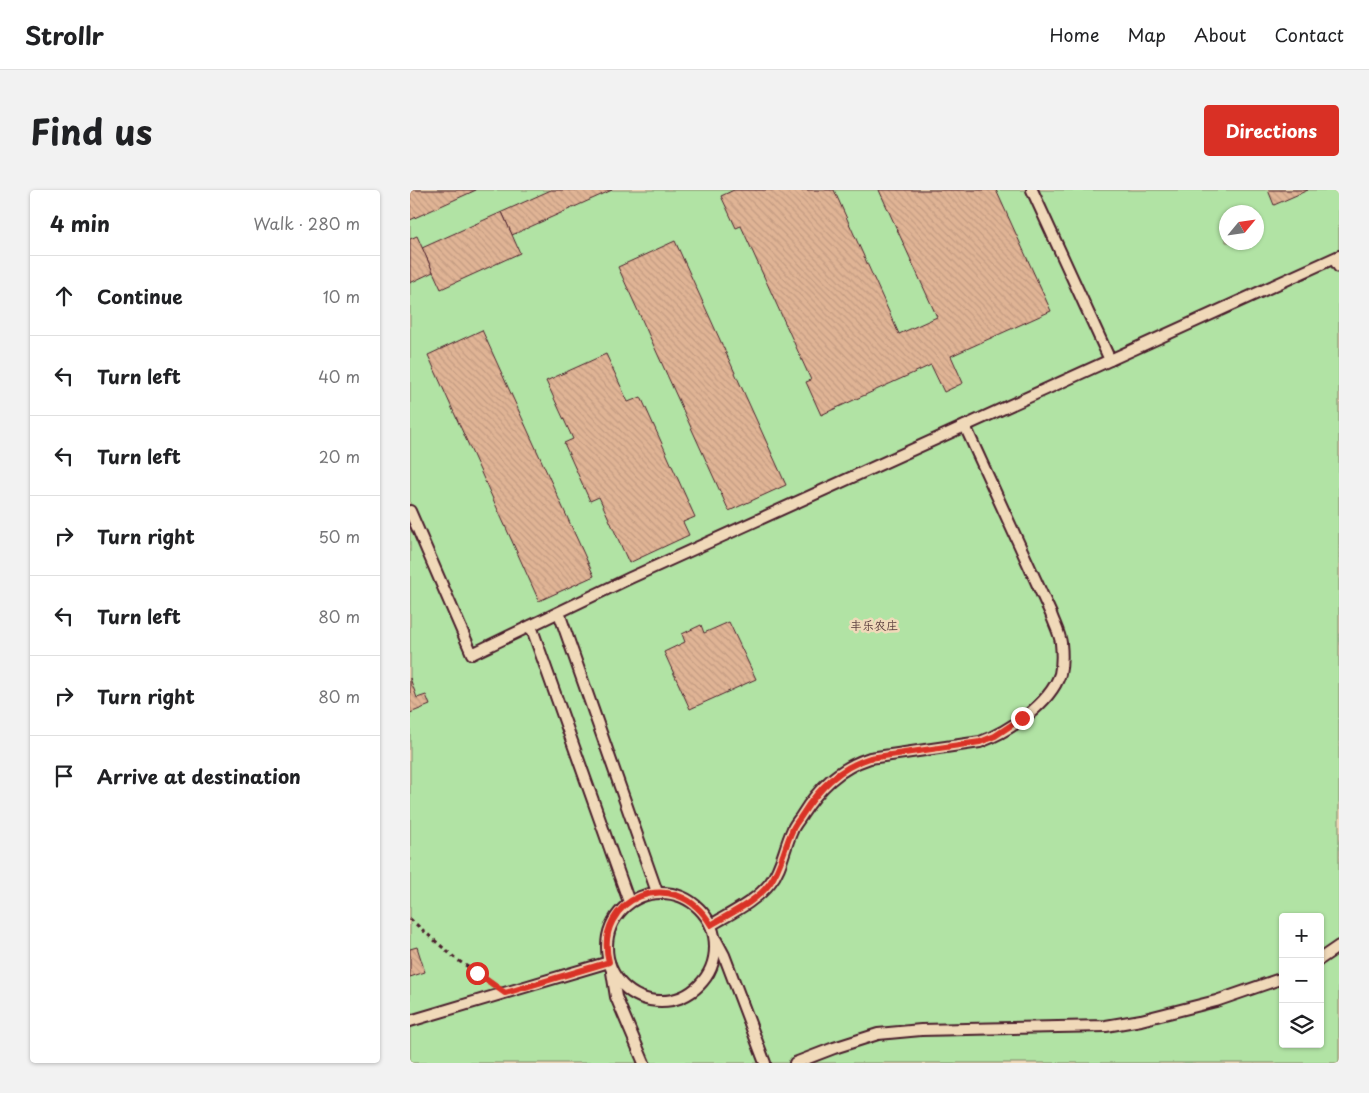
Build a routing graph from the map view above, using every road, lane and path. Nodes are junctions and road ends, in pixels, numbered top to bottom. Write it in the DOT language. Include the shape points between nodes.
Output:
graph roads {
  1 [pos="1032,190"];
  2 [pos="1337,261"];
  3 [pos="1110,360"];
  4 [pos="965,426"];
  5 [pos="410,510"];
  6 [pos="559,612"];
  7 [pos="532,626"];
  8 [pos="656,892"];
  9 [pos="629,902"];
  10 [pos="410,919"];
  11 [pos="711,925"];
  12 [pos="715,937"];
  13 [pos="1339,946"];
  14 [pos="1321,958"];
  15 [pos="610,964"];
  16 [pos="1279,979"];
  17 [pos="505,993"];
  18 [pos="410,1021"];
  19 [pos="644,1063"];
  20 [pos="765,1063"];
  21 [pos="795,1063"];
  1 -- 3 [label="lane"];
  2 -- 3 [label="lane"];
  3 -- 4 [label="lane"];
  4 -- 6 [label="lane"];
  4 -- 11 [label="lane" via="1061,642 1060,673 1052,690 1022,718 980,742 870,758 836,775 819,791 792,830 769,885 757,897"];
  5 -- 7 [label="lane" via="472,654"];
  6 -- 7 [label="lane"];
  6 -- 8 [label="lane"];
  7 -- 9 [label="lane"];
  8 -- 9 [label="lane"];
  8 -- 11 [label="lane" via="686,898 701,909"];
  9 -- 15 [label="lane" via="620,910 609,930"];
  10 -- 17 [label="path" via="456,959"];
  11 -- 12 [label="lane"];
  12 -- 15 [label="lane" via="714,962 709,973 693,992 682,998 658,1001 640,997 624,987"];
  12 -- 20 [label="lane"];
  13 -- 14 [label="lane"];
  15 -- 17 [label="lane"];
  15 -- 19 [label="lane" via="616,997"];
  16 -- 21 [label="lane" via="1216,1001 1141,1020 1106,1026 878,1034"];
  17 -- 18 [label="lane"];
}
